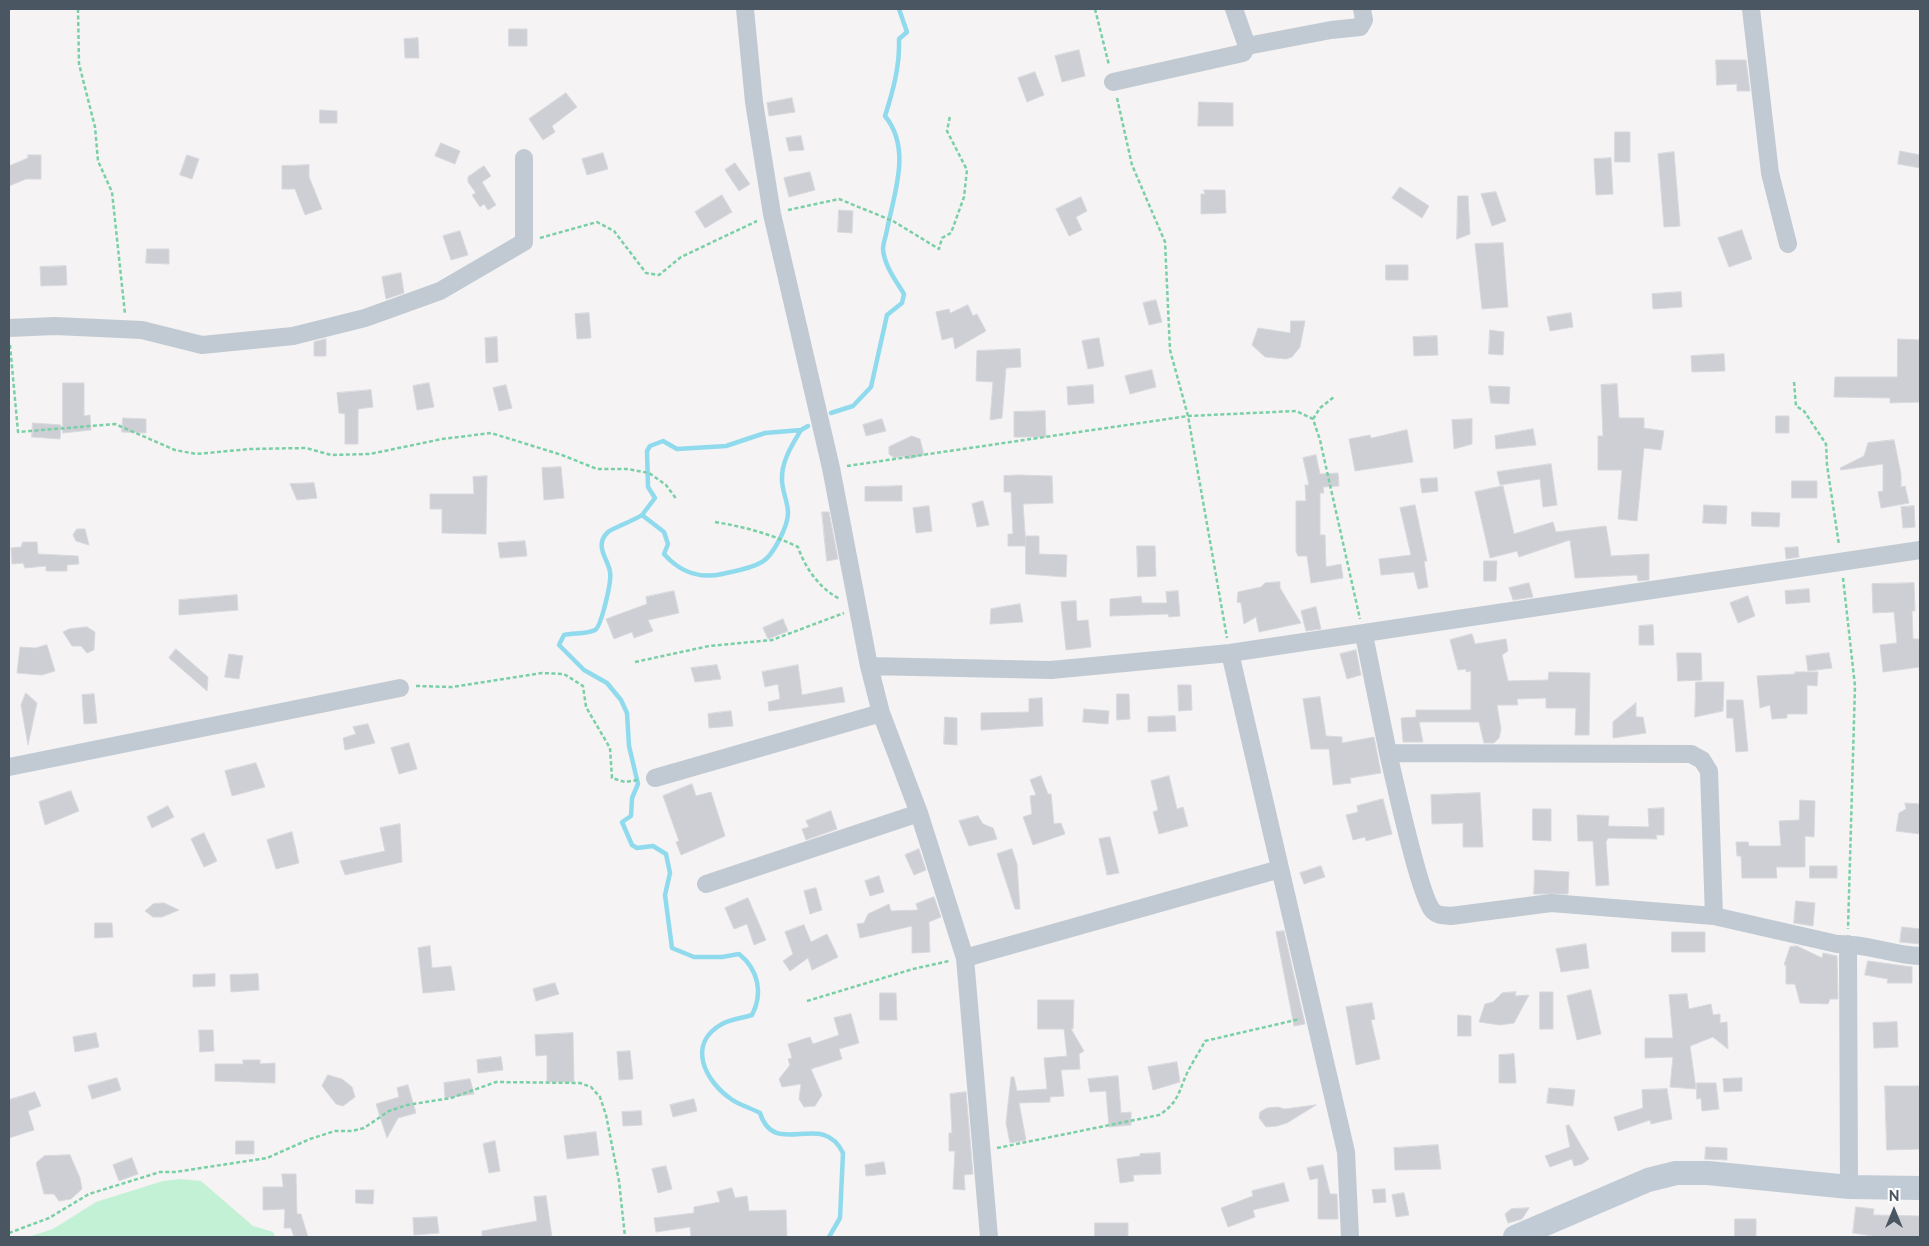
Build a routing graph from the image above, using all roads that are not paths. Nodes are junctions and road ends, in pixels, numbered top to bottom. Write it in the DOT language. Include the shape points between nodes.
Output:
graph roads {
  1 [pos="745,9"];
  2 [pos="1234,9"];
  3 [pos="1362,9"];
  4 [pos="1751,9"];
  5 [pos="1247,46"];
  6 [pos="1113,82"];
  7 [pos="524,158"];
  8 [pos="1788,244"];
  9 [pos="9,334"];
  10 [pos="1920,550"];
  11 [pos="1364,635"];
  12 [pos="1230,653"];
  13 [pos="869,666"];
  14 [pos="400,688"];
  15 [pos="880,713"];
  16 [pos="1388,752"];
  17 [pos="9,767"];
  18 [pos="655,778"];
  19 [pos="919,813"];
  20 [pos="1280,869"];
  21 [pos="706,884"];
  22 [pos="1714,916"];
  23 [pos="1848,944"];
  24 [pos="1920,956"];
  25 [pos="966,958"];
  26 [pos="1849,1187"];
  27 [pos="1920,1188"];
  28 [pos="989,1237"];
  29 [pos="1350,1237"];
  30 [pos="1515,1237"];
  1 -- 13 [label="street" via="754,102 772,214 831,468"];
  2 -- 5 [label="street"];
  3 -- 5 [label="street" via="1364,20 1360,27"];
  4 -- 8 [label="street" via="1770,173"];
  5 -- 6 [label="street" via="1243,53"];
  7 -- 9 [label="street" via="524,242 440,291 365,318 293,336 202,345 142,330 55,326"];
  10 -- 11 [label="street"];
  11 -- 12 [label="street"];
  11 -- 16 [label="street"];
  12 -- 13 [label="street" via="1051,670"];
  12 -- 20 [label="street"];
  13 -- 15 [label="street"];
  14 -- 17 [label="street"];
  15 -- 18 [label="street"];
  15 -- 19 [label="street"];
  16 -- 22 [label="street" via="1421,883 1431,909 1439,915 1551,903"];
  16 -- 22 [label="street" via="1691,754 1702,760 1709,771"];
  19 -- 21 [label="street"];
  19 -- 25 [label="street"];
  20 -- 25 [label="street"];
  20 -- 29 [label="street" via="1346,1152"];
  22 -- 23 [label="street"];
  23 -- 24 [label="street"];
  23 -- 26 [label="street"];
  25 -- 28 [label="street"];
  26 -- 27 [label="street"];
  26 -- 30 [label="street" via="1708,1173 1676,1173 1648,1180"];
}
